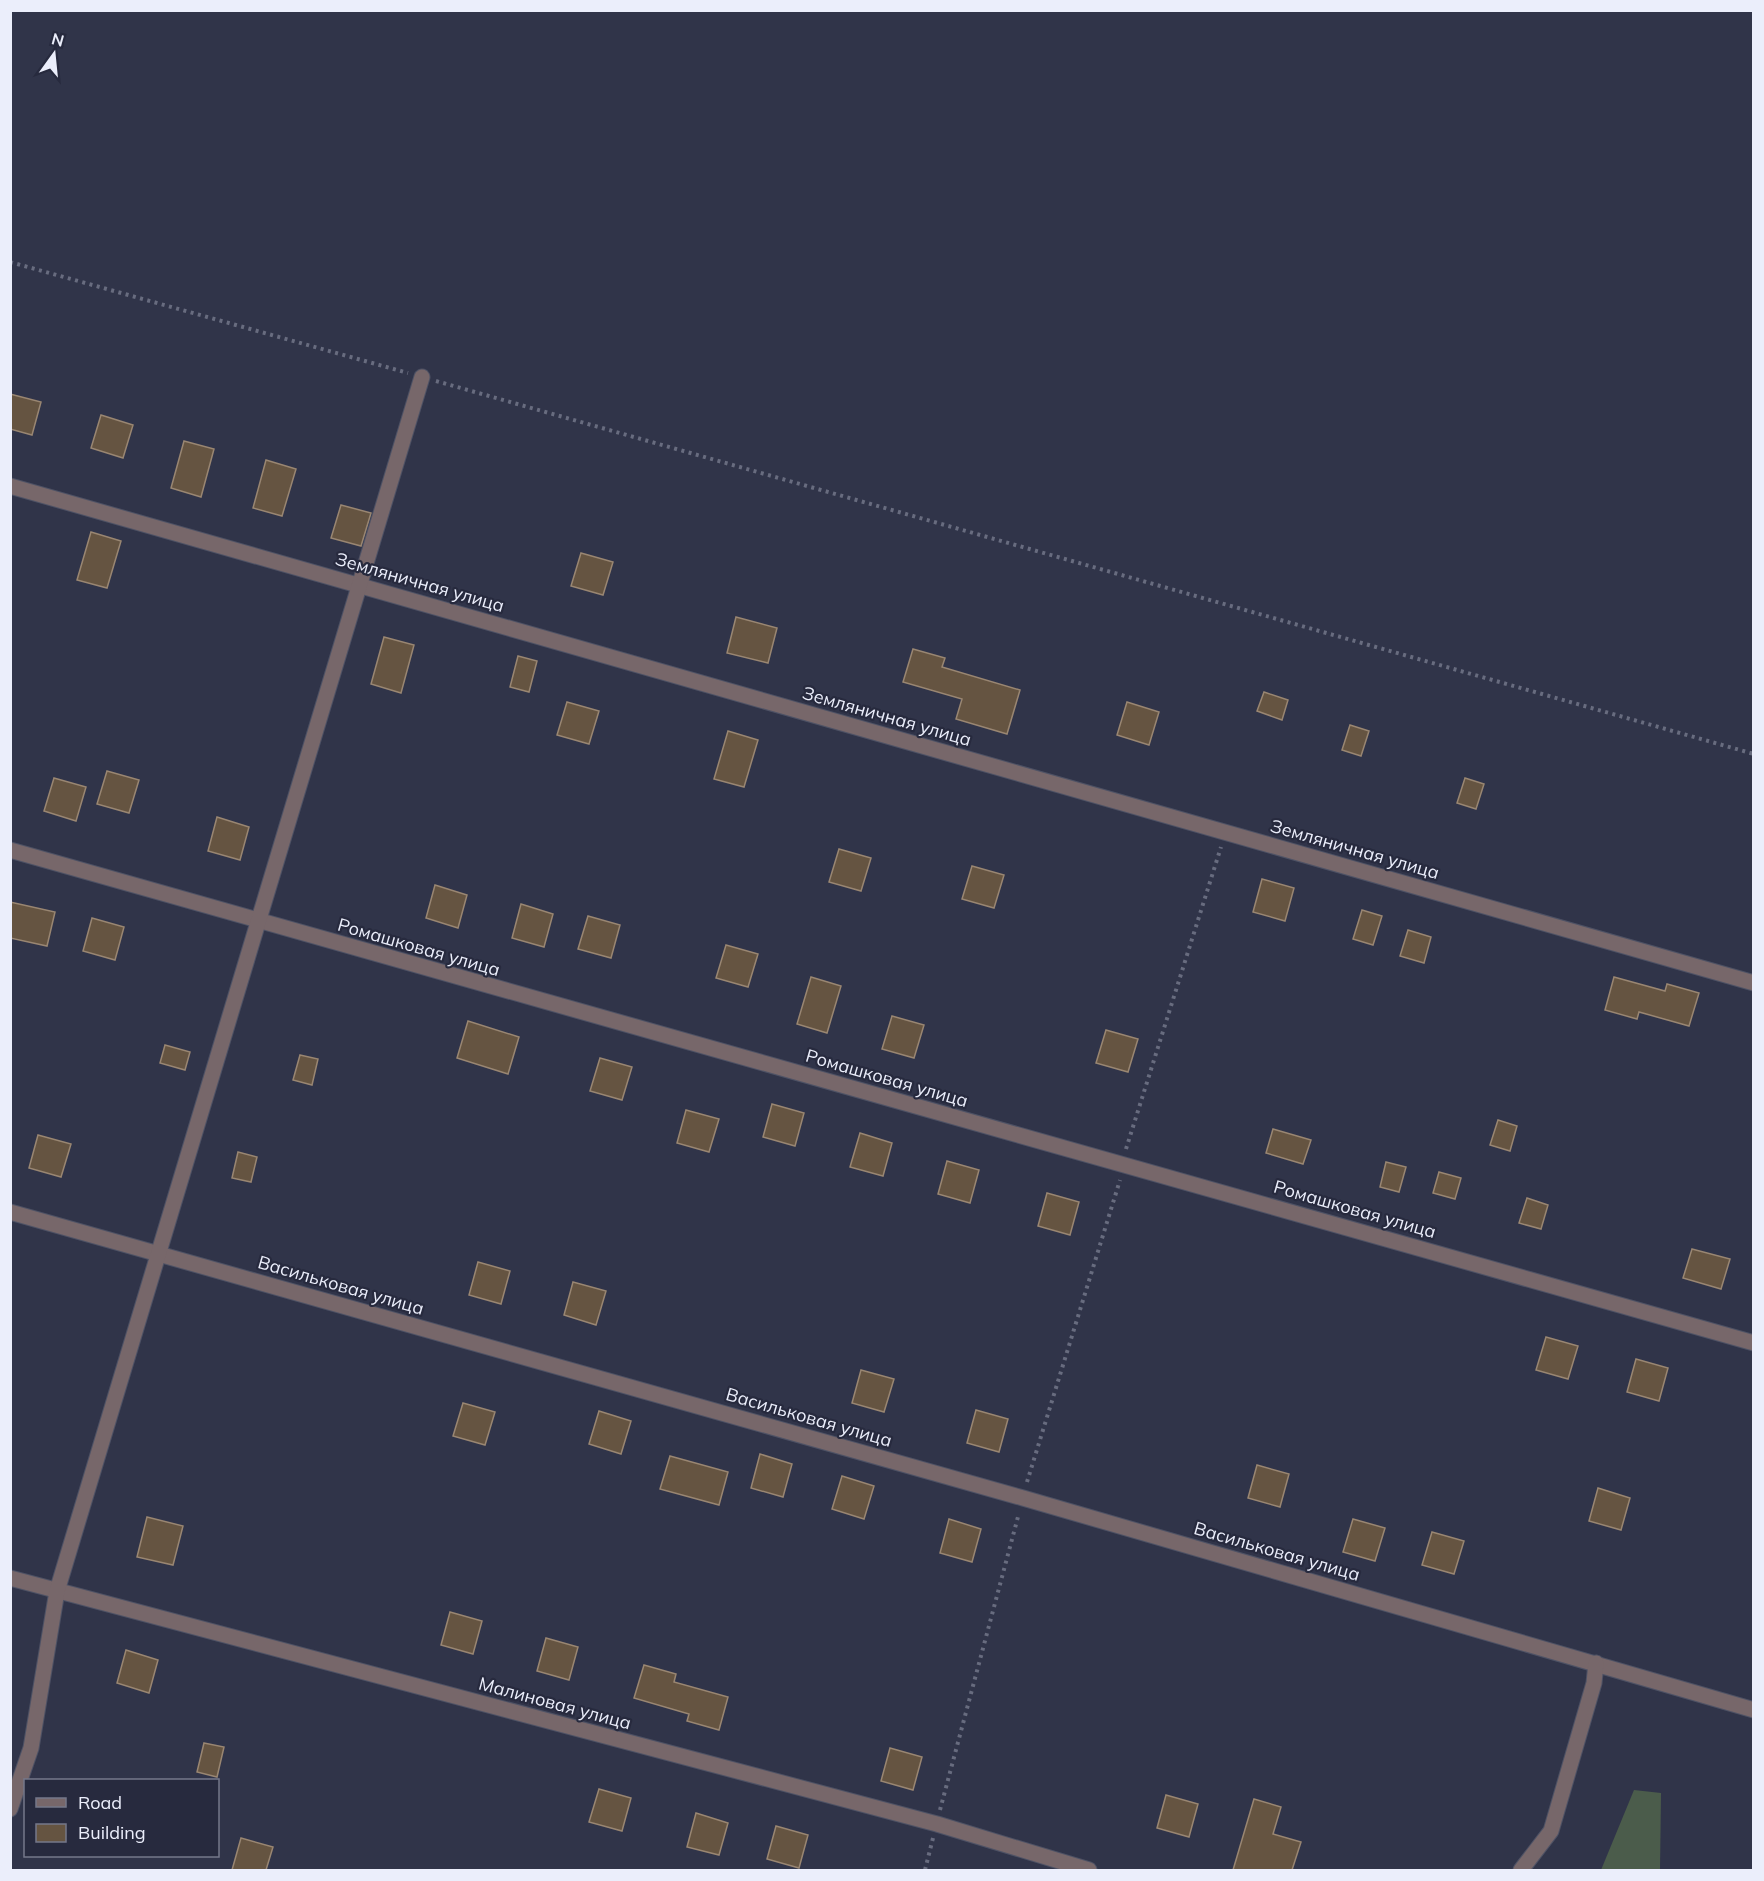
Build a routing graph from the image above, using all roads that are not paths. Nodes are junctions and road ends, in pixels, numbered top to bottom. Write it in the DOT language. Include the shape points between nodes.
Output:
graph roads {
  1 [pos="422,377"];
  2 [pos="10,486"];
  3 [pos="360,585"];
  4 [pos="10,850"];
  5 [pos="258,922"];
  6 [pos="1754,983"];
  7 [pos="10,1212"];
  8 [pos="157,1254"];
  9 [pos="1754,1343"];
  10 [pos="10,1578"];
  11 [pos="57,1591"];
  12 [pos="1596,1663"];
  13 [pos="1754,1710"];
  14 [pos="10,1809"];
  15 [pos="1089,1870"];
  16 [pos="1521,1870"];
  1 -- 3 [label="street"];
  2 -- 3 [label="street, Земляничная улица"];
  3 -- 5 [label="street"];
  3 -- 6 [label="street, Земляничная улица"];
  4 -- 5 [label="street, Ромашковая улица"];
  5 -- 8 [label="street"];
  5 -- 9 [label="street, Ромашковая улица"];
  7 -- 8 [label="street, Васильковая улица"];
  8 -- 11 [label="street"];
  8 -- 12 [label="street, Васильковая улица"];
  10 -- 11 [label="street, Малиновая улица"];
  11 -- 14 [label="street" via="31,1748"];
  11 -- 15 [label="street, Малиновая улица" via="937,1824"];
  12 -- 13 [label="street, Васильковая улица"];
  12 -- 16 [label="street" via="1594,1683 1551,1831"];
}
